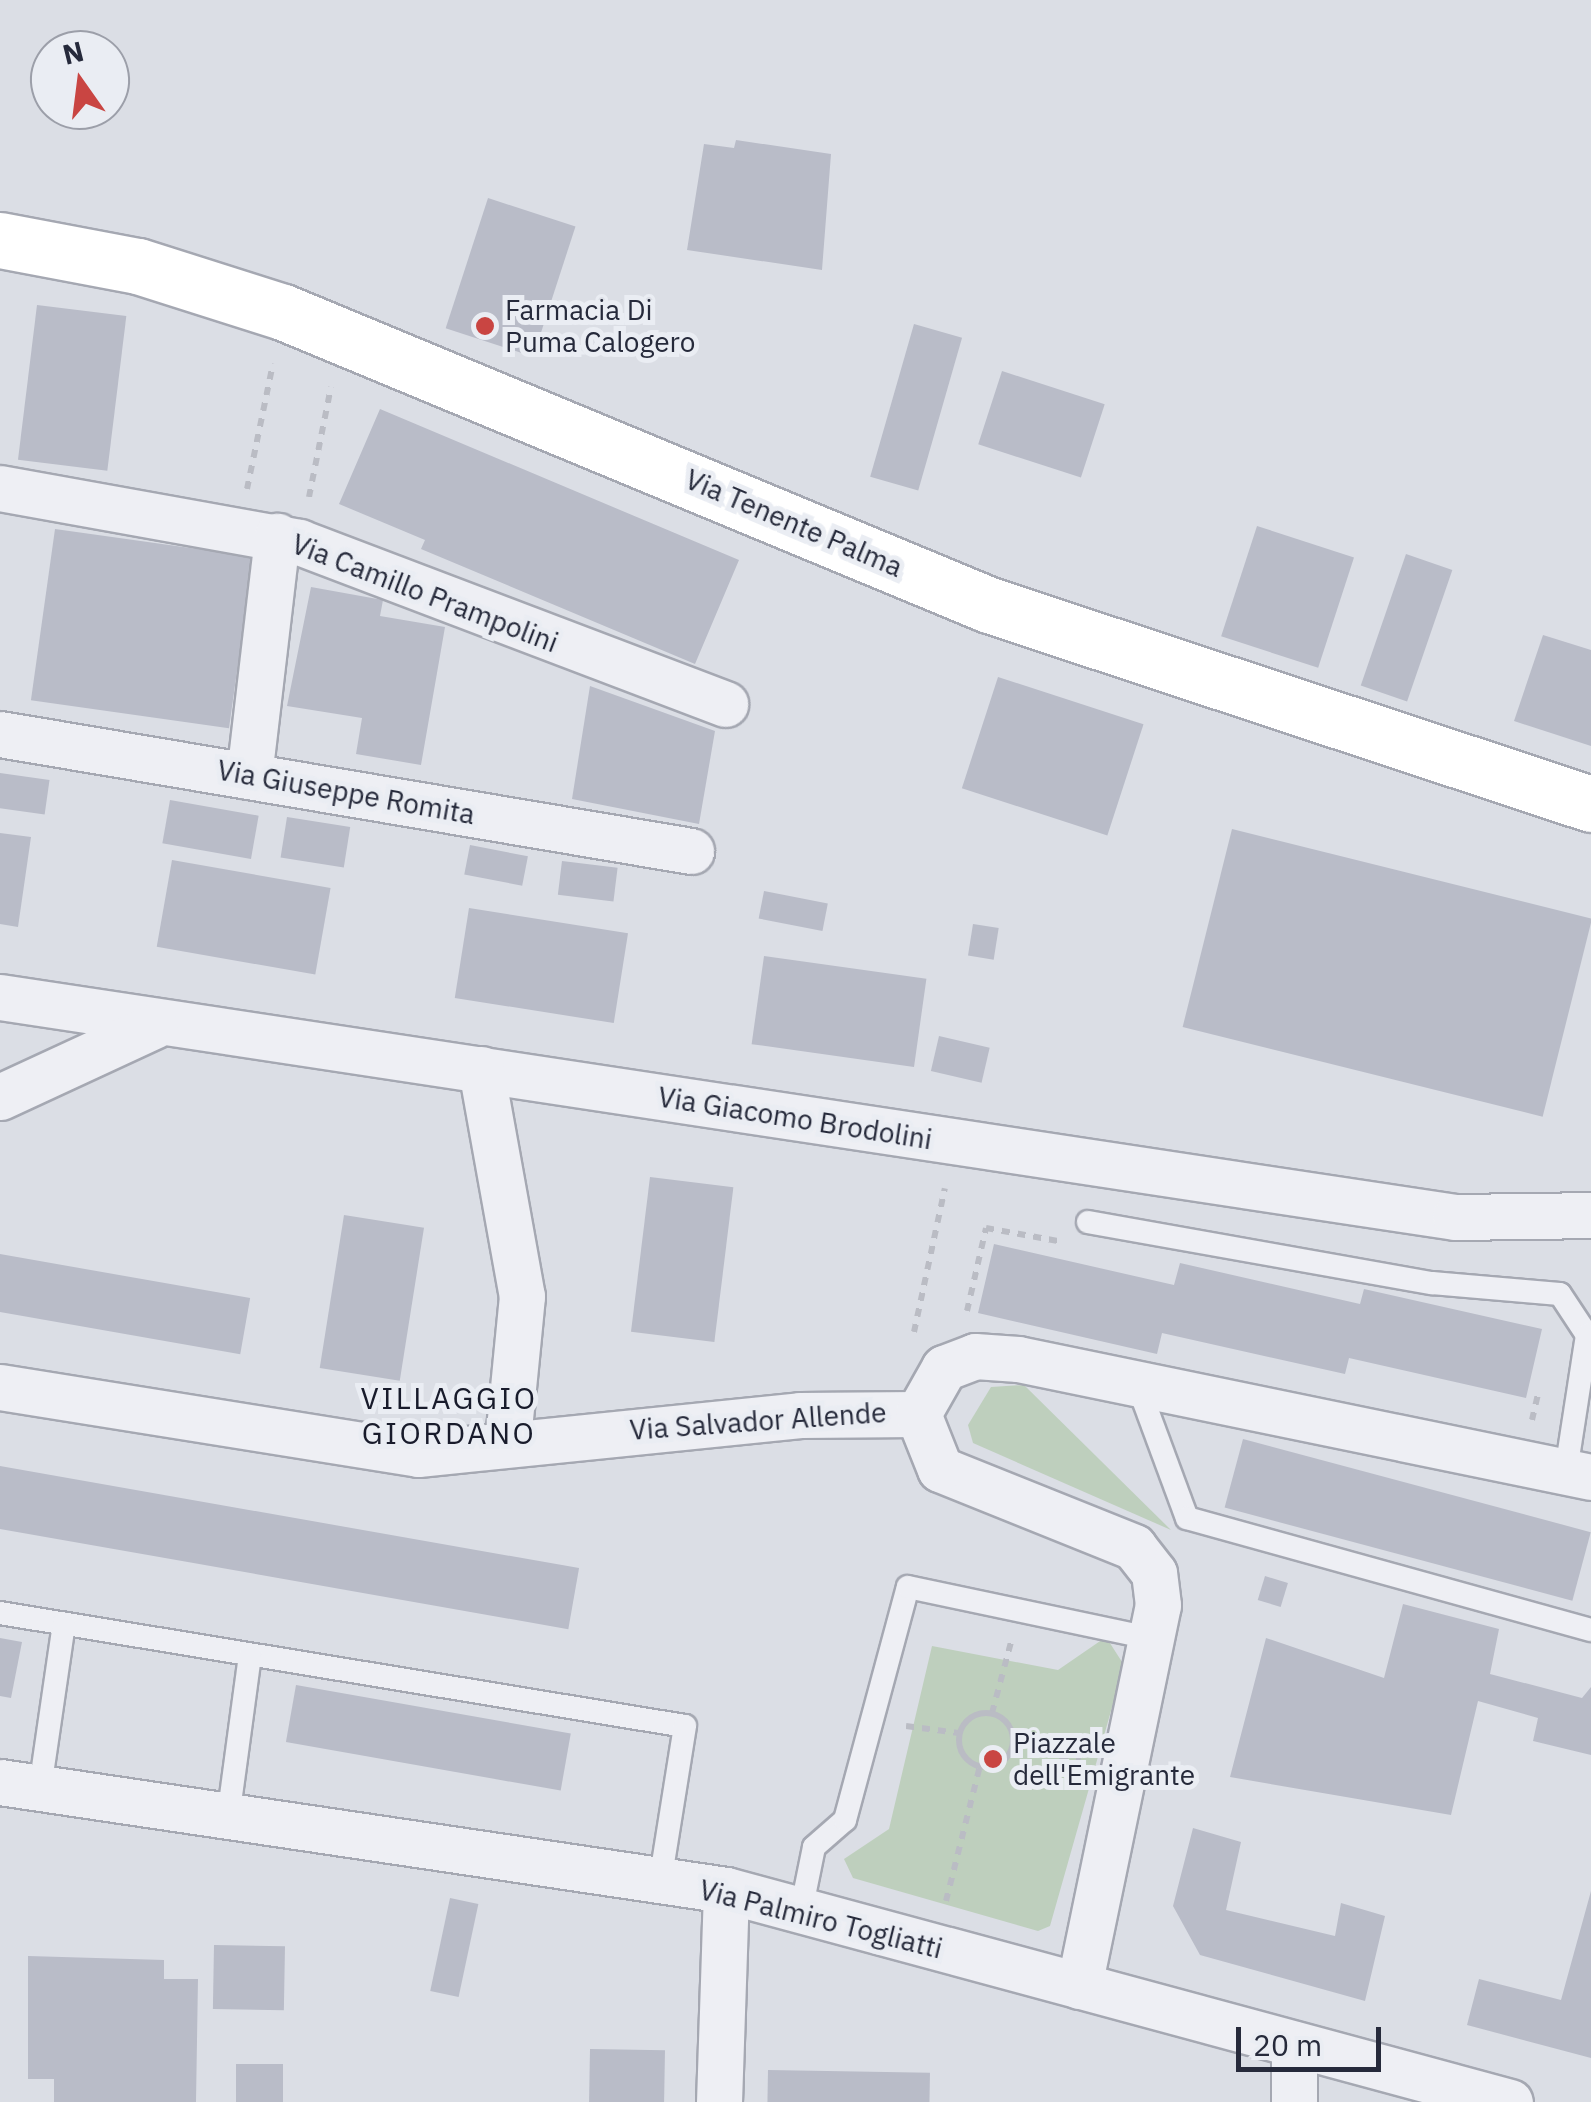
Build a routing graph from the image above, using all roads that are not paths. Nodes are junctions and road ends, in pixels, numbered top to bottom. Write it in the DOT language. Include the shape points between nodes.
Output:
graph roads {
  1 [pos="0,240"];
  2 [pos="0,488"];
  3 [pos="272,536"];
  4 [pos="725,704"];
  5 [pos="0,734"];
  6 [pos="249,776"];
  7 [pos="1591,804"];
  8 [pos="691,851"];
  9 [pos="0,997"];
  10 [pos="154,1026"];
  11 [pos="481,1069"];
  12 [pos="0,1097"];
  13 [pos="1591,1215"];
  14 [pos="1088,1222"];
  15 [pos="1137,1383"];
  16 [pos="0,1387"];
  17 [pos="918,1414"];
  18 [pos="508,1440"];
  19 [pos="1560,1470"];
  20 [pos="0,1613"];
  21 [pos="64,1624"];
  22 [pos="1591,1630"];
  23 [pos="1152,1638"];
  24 [pos="250,1655"];
  25 [pos="20,1785"];
  26 [pos="228,1818"];
  27 [pos="660,1882"];
  28 [pos="726,1890"];
  29 [pos="800,1910"];
  30 [pos="1079,1986"];
  31 [pos="1294,2044"];
  32 [pos="720,2102"];
  33 [pos="1294,2102"];
  34 [pos="1510,2102"];
  1 -- 7 [label="main road, Via Tenente Palma" via="138,266 283,312 988,604"];
  2 -- 3 [label="street, Via Camillo Prampolini"];
  3 -- 4 [label="street, Via Camillo Prampolini"];
  3 -- 6 [label="street"];
  5 -- 6 [label="street, Via Giuseppe Romita"];
  6 -- 8 [label="street, Via Giuseppe Romita"];
  9 -- 10 [label="street, Via Giacomo Brodolini"];
  10 -- 11 [label="street, Via Giacomo Brodolini"];
  10 -- 12 [label="street"];
  11 -- 13 [label="street, Via Giacomo Brodolini" via="1455,1218"];
  11 -- 18 [label="street" via="522,1296"];
  14 -- 19 [label="lane" via="1432,1284 1560,1294 1588,1335"];
  15 -- 17 [label="street" via="1018,1359 956,1361 932,1380"];
  15 -- 19 [label="street"];
  15 -- 22 [label="lane" via="1187,1518"];
  16 -- 18 [label="street, Via Salvador Allende" via="418,1454"];
  17 -- 18 [label="street, Via Salvador Allende" via="800,1415"];
  17 -- 23 [label="street, Via Salvador Allende" via="940,1469 1134,1547 1154,1573"];
  20 -- 21 [label="lane"];
  21 -- 24 [label="lane"];
  21 -- 25 [label="lane"];
  23 -- 29 [label="lane" via="908,1587 845,1820 814,1847"];
  23 -- 30 [label="street, Via Salvador Allende"];
  24 -- 26 [label="lane"];
  24 -- 27 [label="lane" via="685,1726"];
  25 -- 26 [label="street, Via Palmiro Togliatti"];
  26 -- 27 [label="street, Via Palmiro Togliatti"];
  27 -- 28 [label="street, Via Palmiro Togliatti"];
  28 -- 29 [label="street, Via Palmiro Togliatti"];
  28 -- 32 [label="street"];
  29 -- 30 [label="street, Via Palmiro Togliatti"];
  30 -- 31 [label="street, Via Palmiro Togliatti"];
  31 -- 33 [label="street"];
  31 -- 34 [label="street, Via Palmiro Togliatti"];
}
